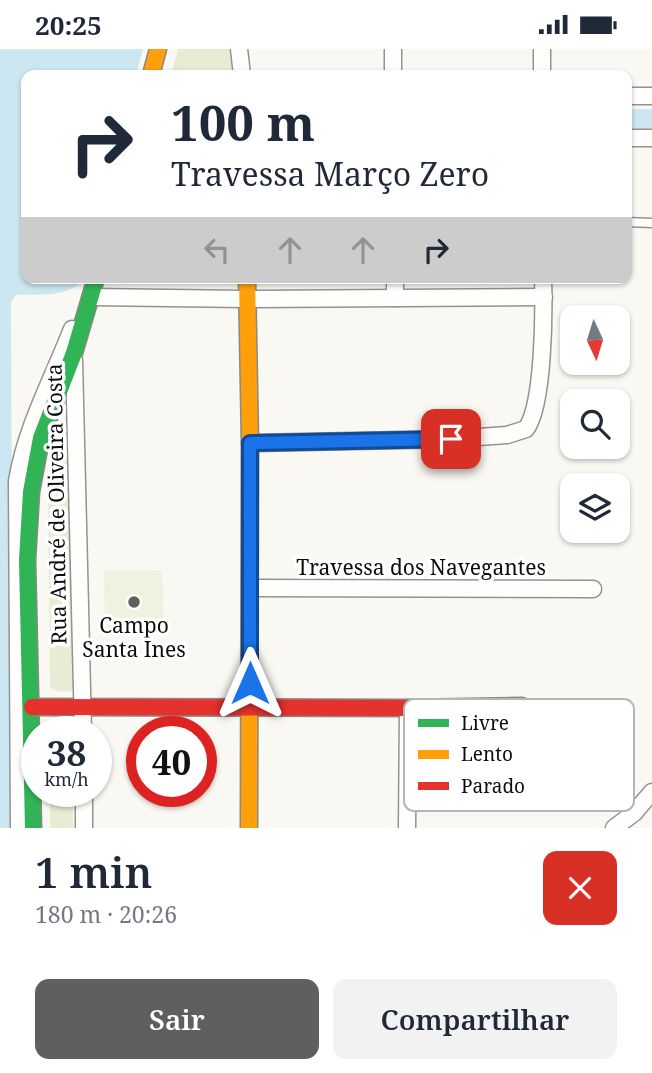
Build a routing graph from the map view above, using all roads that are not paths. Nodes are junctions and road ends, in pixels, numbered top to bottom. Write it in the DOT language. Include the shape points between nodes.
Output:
graph roads {
  1 [pos="147,49"];
  2 [pos="158,49"];
  3 [pos="239,49"];
  4 [pos="393,49"];
  5 [pos="542,49"];
  6 [pos="142,70"];
  7 [pos="152,70"];
  8 [pos="241,70"];
  9 [pos="393,70"];
  10 [pos="542,70"];
  11 [pos="632,96"];
  12 [pos="652,96"];
  13 [pos="632,138"];
  14 [pos="652,138"];
  15 [pos="632,222"];
  16 [pos="652,223"];
  17 [pos="92,284"];
  18 [pos="93,284"];
  19 [pos="247,284"];
  20 [pos="396,284"];
  21 [pos="543,284"];
  22 [pos="91,296"];
  23 [pos="544,297"];
  24 [pos="395,298"];
  25 [pos="247,299"];
  26 [pos="74,353"];
  27 [pos="250,443"];
  28 [pos="250,588"];
  29 [pos="593,589"];
  30 [pos="32,706"];
  31 [pos="250,706"];
  32 [pos="83,707"];
  33 [pos="404,708"];
  34 [pos="83,716"];
  35 [pos="652,792"];
  36 [pos="83,807"];
  37 [pos="19,828"];
  38 [pos="33,828"];
  39 [pos="84,828"];
  40 [pos="248,828"];
  41 [pos="614,828"];
  1 -- 6 [label="street"];
  2 -- 7 [label="street"];
  3 -- 8 [label="street"];
  4 -- 9 [label="street"];
  5 -- 10 [label="street"];
  11 -- 12 [label="street"];
  13 -- 14 [label="street"];
  15 -- 16 [label="lane"];
  17 -- 37 [label="street" via="31,425 17,481"];
  18 -- 22 [label="street, Rua André de Oliveira Costa"];
  19 -- 25 [label="street"];
  20 -- 24 [label="street"];
  21 -- 23 [label="street"];
  22 -- 25 [label="street"];
  22 -- 26 [label="street, Rua André de Oliveira Costa"];
  23 -- 24 [label="street"];
  23 -- 27 [label="street" via="541,366 528,426 512,434"];
  24 -- 25 [label="street"];
  25 -- 27 [label="street"];
  26 -- 30 [label="street" via="41,438 30,492 27,560"];
  26 -- 32 [label="street, Rua André de Oliveira Costa"];
  27 -- 28 [label="street"];
  28 -- 29 [label="street, Travessa dos Navegantes"];
  28 -- 31 [label="street"];
  30 -- 32 [label="street"];
  30 -- 38 [label="street"];
  31 -- 32 [label="street"];
  31 -- 33 [label="street"];
  31 -- 40 [label="street"];
  32 -- 34 [label="street, Rua André de Oliveira Costa"];
  35 -- 41 [label="street"];
  36 -- 39 [label="street"];
}
